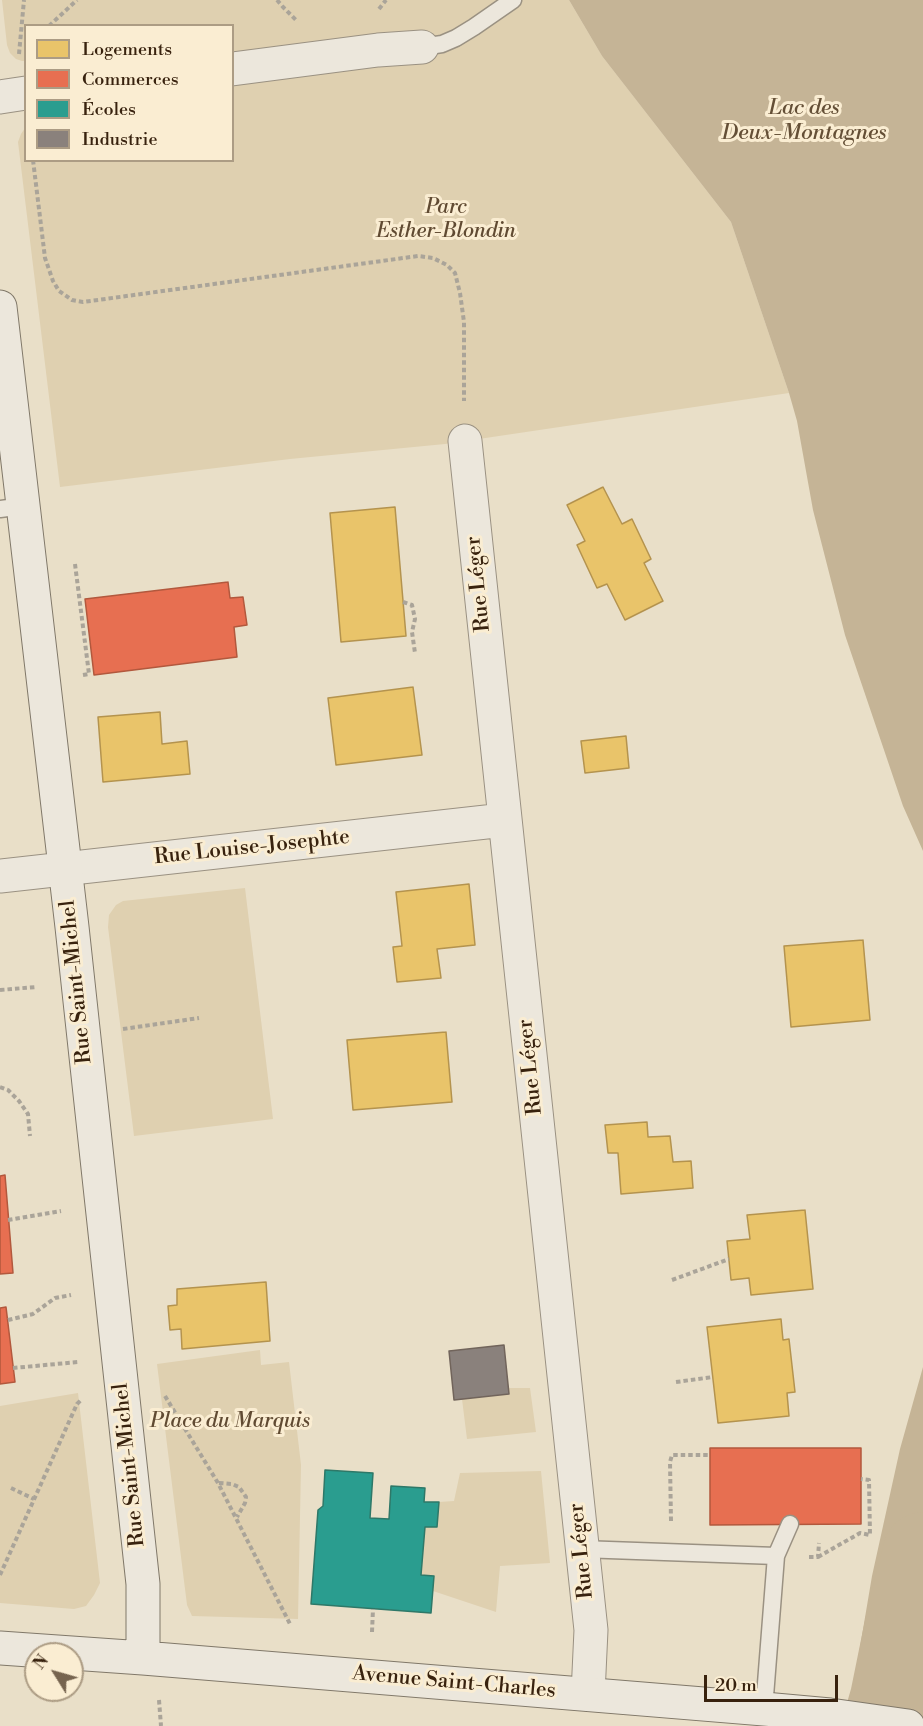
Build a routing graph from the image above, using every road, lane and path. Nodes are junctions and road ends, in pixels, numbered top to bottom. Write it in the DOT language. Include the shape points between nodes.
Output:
graph roads {
  1 [pos="24,0"];
  2 [pos="77,0"];
  3 [pos="278,0"];
  4 [pos="513,0"];
  5 [pos="51,24"];
  6 [pos="302,26"];
  7 [pos="24,36"];
  8 [pos="422,47"];
  9 [pos="20,54"];
  10 [pos="234,69"];
  11 [pos="24,93"];
  12 [pos="0,98"];
  13 [pos="33,162"];
  14 [pos="0,307"];
  15 [pos="5,392"];
  16 [pos="465,441"];
  17 [pos="12,507"];
  18 [pos="75,564"];
  19 [pos="403,602"];
  20 [pos="415,653"];
  21 [pos="82,675"];
  22 [pos="504,820"];
  23 [pos="64,869"];
  24 [pos="0,876"];
  25 [pos="36,987"];
  26 [pos="0,990"];
  27 [pos="199,1018"];
  28 [pos="121,1030"];
  29 [pos="0,1087"];
  30 [pos="30,1136"];
  31 [pos="61,1211"];
  32 [pos="8,1220"];
  33 [pos="729,1259"];
  34 [pos="672,1280"];
  35 [pos="71,1295"];
  36 [pos="8,1320"];
  37 [pos="79,1362"];
  38 [pos="13,1368"];
  39 [pos="712,1377"];
  40 [pos="676,1382"];
  41 [pos="160,1388"];
  42 [pos="83,1399"];
  43 [pos="709,1455"];
  44 [pos="861,1479"];
  45 [pos="218,1483"];
  46 [pos="11,1488"];
  47 [pos="34,1499"];
  48 [pos="236,1517"];
  49 [pos="790,1524"];
  50 [pos="581,1549"];
  51 [pos="672,1552"];
  52 [pos="776,1556"];
  53 [pos="818,1557"];
  54 [pos="0,1575"];
  55 [pos="373,1609"];
  56 [pos="291,1626"];
  57 [pos="372,1632"];
  58 [pos="0,1648"];
  59 [pos="143,1658"];
  60 [pos="588,1694"];
  61 [pos="159,1700"];
  62 [pos="764,1709"];
  63 [pos="161,1726"];
  64 [pos="908,1726"];
  1 -- 7 [label="path"];
  2 -- 5 [label="path"];
  3 -- 6 [label="path"];
  4 -- 8 [label="lane" via="456,38"];
  7 -- 9 [label="path"];
  8 -- 10 [label="street"];
  11 -- 12 [label="street"];
  13 -- 16 [label="path" via="45,258 59,291 72,300 82,302 418,256 447,265 455,273 464,322"];
  14 -- 15 [label="street, Rue Saint-Michel"];
  15 -- 17 [label="street, Rue Saint-Michel"];
  16 -- 22 [label="street, Rue Léger"];
  17 -- 23 [label="street, Rue Saint-Michel"];
  18 -- 21 [label="path" via="87,635 88,674"];
  19 -- 20 [label="path" via="412,605"];
  22 -- 23 [label="street, Rue Louise-Josephte"];
  22 -- 50 [label="street, Rue Léger"];
  23 -- 24 [label="street, Rue Louise-Josephte"];
  23 -- 59 [label="street, Rue Saint-Michel" via="143,1584"];
  25 -- 26 [label="path"];
  27 -- 28 [label="path"];
  29 -- 30 [label="path" via="8,1090 28,1114"];
  31 -- 32 [label="path"];
  33 -- 34 [label="path"];
  35 -- 36 [label="path" via="55,1298 33,1314"];
  37 -- 38 [label="path"];
  39 -- 40 [label="path"];
  41 -- 45 [label="path"];
  42 -- 47 [label="path" via="77,1404"];
  43 -- 51 [label="path" via="672,1455"];
  44 -- 53 [label="path" via="869,1480 870,1535 860,1533"];
  45 -- 48 [label="path"];
  45 -- 48 [label="path" via="240,1487 246,1497"];
  46 -- 47 [label="path"];
  47 -- 54 [label="path"];
  48 -- 56 [label="path"];
  49 -- 52 [label="lane"];
  50 -- 51 [label="lane"];
  50 -- 60 [label="street, Rue Léger" via="591,1630"];
  51 -- 52 [label="lane"];
  52 -- 62 [label="lane"];
  55 -- 57 [label="path"];
  58 -- 59 [label="street, Avenue Saint-Charles"];
  59 -- 60 [label="street, Avenue Saint-Charles"];
  60 -- 62 [label="street, Avenue Saint-Charles"];
  61 -- 63 [label="path"];
  62 -- 64 [label="street, Avenue Saint-Charles"];
}
